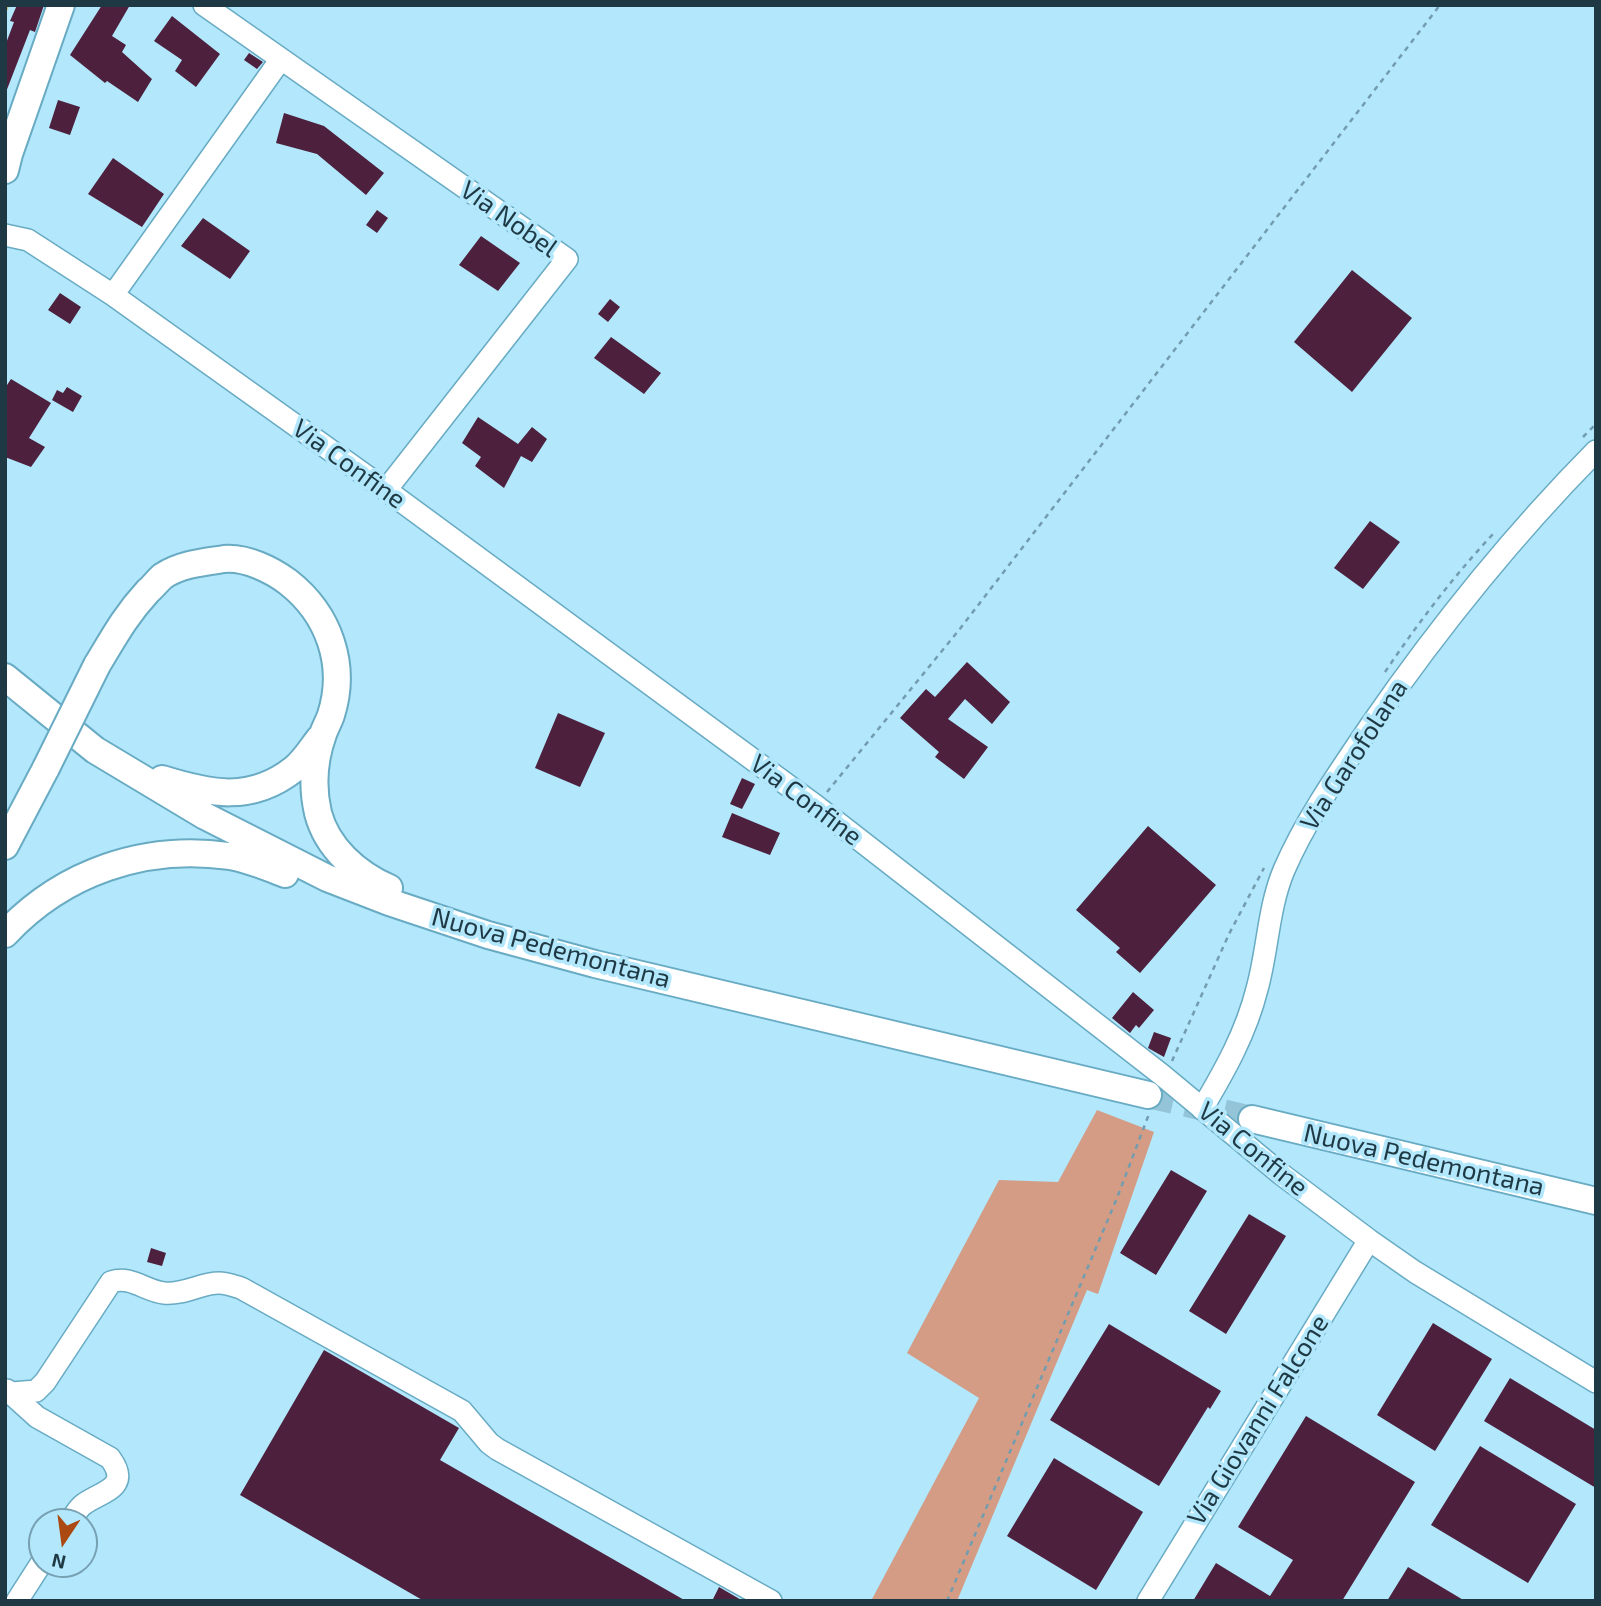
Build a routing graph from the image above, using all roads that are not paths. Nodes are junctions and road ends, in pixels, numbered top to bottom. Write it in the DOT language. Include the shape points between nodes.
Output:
graph roads {
  1 [pos="61,5"];
  2 [pos="204,5"];
  3 [pos="52,31"];
  4 [pos="281,59"];
  5 [pos="5,127"];
  6 [pos="5,170"];
  7 [pos="5,235"];
  8 [pos="113,295"];
  9 [pos="1596,451"];
  10 [pos="386,490"];
  11 [pos="5,677"];
  12 [pos="323,735"];
  13 [pos="95,750"];
  14 [pos="5,846"];
  15 [pos="5,934"];
  16 [pos="488,935"];
  17 [pos="730,996"];
  18 [pos="1149,1102"];
  19 [pos="1202,1109"];
  20 [pos="1252,1119"];
  21 [pos="1596,1201"];
  22 [pos="1369,1240"];
  23 [pos="1596,1382"];
  24 [pos="8,1391"];
  25 [pos="80,1508"];
  26 [pos="32,1578"];
  27 [pos="17,1601"];
  28 [pos="771,1601"];
  29 [pos="1148,1601"];
  1 -- 3 [label="main road"];
  2 -- 4 [label="street, Via Nobel"];
  3 -- 5 [label="street"];
  3 -- 6 [label="main road"];
  4 -- 8 [label="street"];
  4 -- 10 [label="street, Via Nobel" via="567,260"];
  7 -- 8 [label="street, Via Confine" via="28,240"];
  8 -- 10 [label="street, Via Confine"];
  9 -- 19 [label="street, Via Garofolana" via="1438,631 1309,821 1279,883 1245,1029"];
  10 -- 19 [label="street, Via Confine" via="816,806"];
  11 -- 13 [label="main road, Nuova Pedemontana"];
  12 -- 13 [label="main road" via="296,768 271,783 234,794 200,791"];
  12 -- 14 [label="main road, bridge" via="332,714 338,671 320,616 303,594 272,570 232,559 195,563 163,576 127,614"];
  12 -- 17 [label="main road" via="314,781 319,817 332,843 370,880 514,929 655,966"];
  13 -- 16 [label="main road, Nuova Pedemontana" via="205,816 327,878"];
  15 -- 16 [label="main road" via="45,898 80,877 155,855 194,854 251,862 426,927"];
  16 -- 17 [label="main road, Nuova Pedemontana"];
  17 -- 18 [label="main road, Nuova Pedemontana"];
  19 -- 22 [label="street, Via Confine"];
  20 -- 21 [label="main road, Nuova Pedemontana"];
  22 -- 23 [label="street, Via Confine"];
  22 -- 29 [label="street, Via Giovanni Falcone"];
  24 -- 25 [label="street" via="37,1417 110,1458 117,1469 112,1488"];
  24 -- 28 [label="street" via="36,1391 45,1382 111,1282 129,1280 172,1293 229,1284 462,1410 497,1449"];
  26 -- 27 [label="street"];
}
